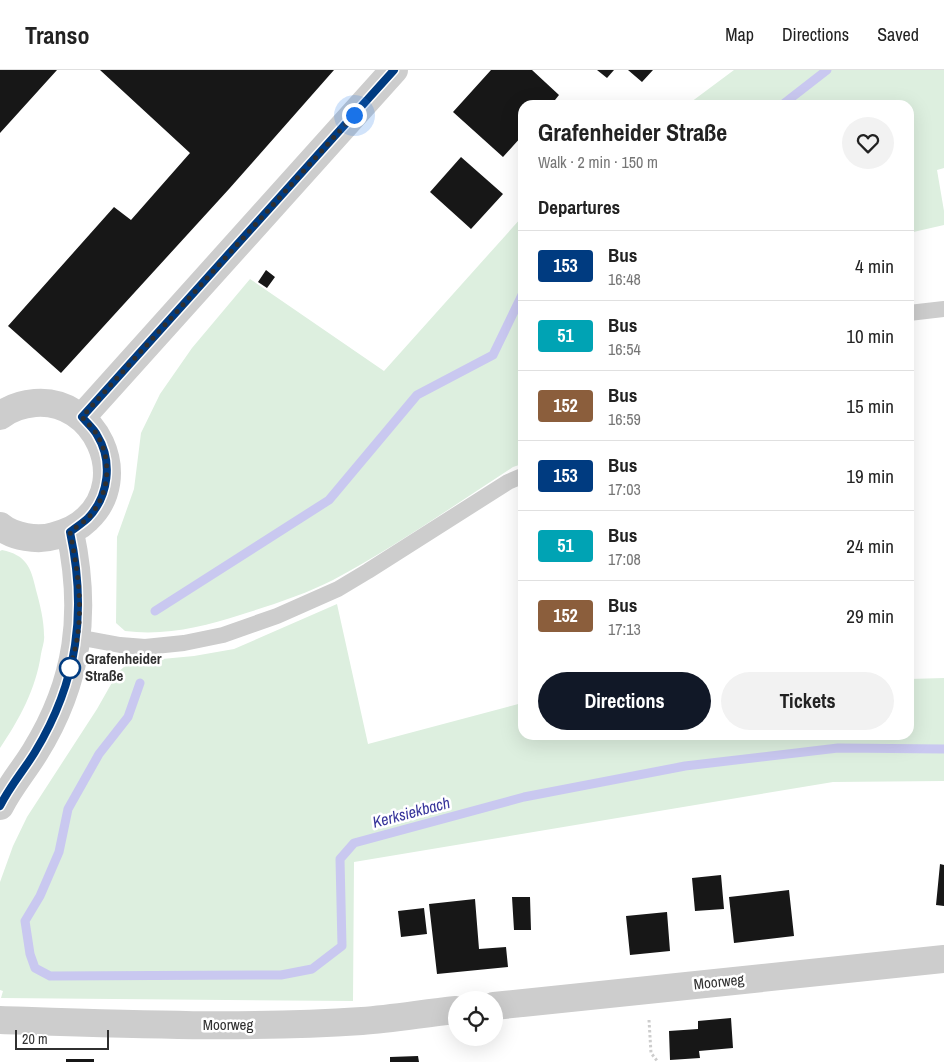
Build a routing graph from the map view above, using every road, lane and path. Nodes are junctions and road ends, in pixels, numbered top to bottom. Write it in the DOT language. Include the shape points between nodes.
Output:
graph roads {
  1 [pos="394,70"];
  2 [pos="944,309"];
  3 [pos="914,312"];
  4 [pos="2,411"];
  5 [pos="82,417"];
  6 [pos="518,478"];
  7 [pos="0,526"];
  8 [pos="70,532"];
  9 [pos="77,637"];
  10 [pos="0,806"];
  11 [pos="944,959"];
  12 [pos="647,989"];
  13 [pos="503,1005"];
  14 [pos="448,1011"];
  15 [pos="0,1020"];
  16 [pos="658,1062"];
  1 -- 5 [label="street"];
  2 -- 3 [label="lane"];
  4 -- 5 [label="street" via="44,402"];
  5 -- 8 [label="street" via="97,435 106,456 107,478 101,500 88,518"];
  6 -- 9 [label="lane" via="368,571 277,616 223,635 184,644 145,647"];
  7 -- 8 [label="street" via="25,537 48,538"];
  8 -- 9 [label="street" via="78,578"];
  9 -- 10 [label="street" via="55,716"];
  11 -- 12 [label="street, Moorweg"];
  12 -- 13 [label="street, Moorweg"];
  12 -- 16 [label="path" via="651,1053"];
  14 -- 15 [label="street, Moorweg" via="363,1021 245,1025"];
}
